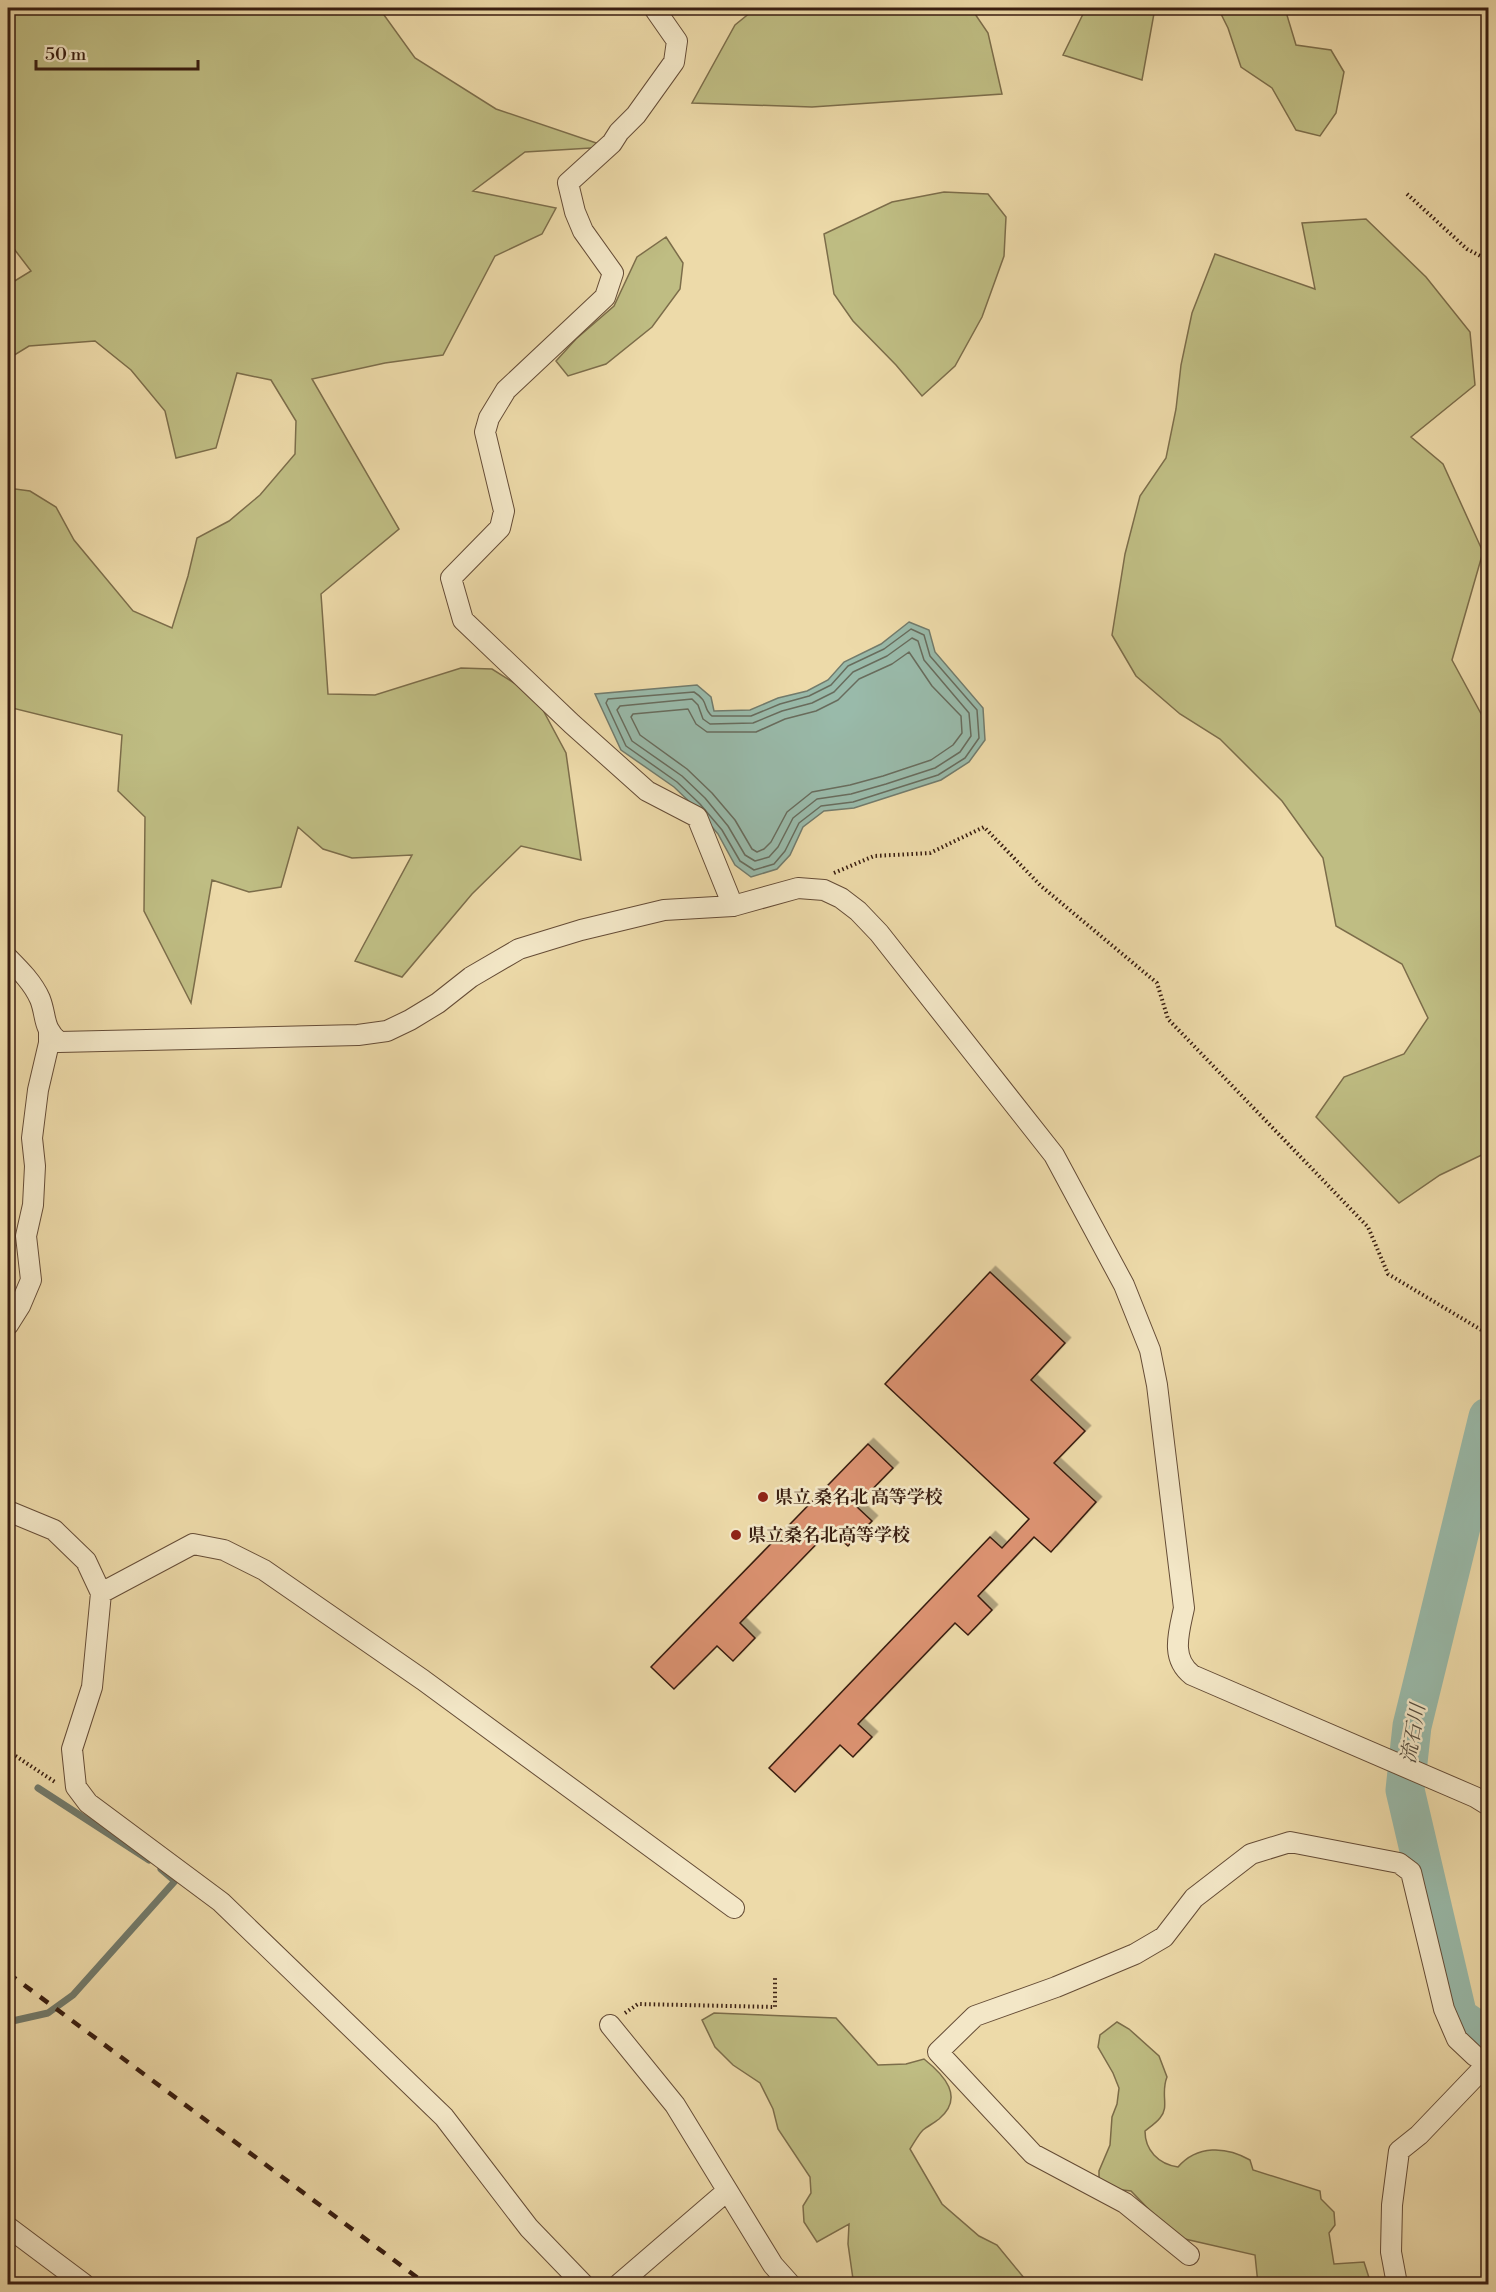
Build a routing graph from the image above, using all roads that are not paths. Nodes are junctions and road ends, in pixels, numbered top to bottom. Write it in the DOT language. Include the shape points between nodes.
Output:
graph roads {
  1 [pos="654,8"];
  2 [pos="733,906"];
  3 [pos="8,958"];
  4 [pos="49,1033"];
  5 [pos="8,1324"];
  6 [pos="8,1511"];
  7 [pos="101,1593"];
  8 [pos="1488,1805"];
  9 [pos="734,1908"];
  10 [pos="610,2025"];
  11 [pos="1488,2063"];
  12 [pos="728,2191"];
  13 [pos="8,2227"];
  14 [pos="1188,2255"];
  15 [pos="84,2284"];
  16 [pos="583,2284"];
  17 [pos="619,2284"];
  18 [pos="790,2284"];
  19 [pos="1397,2284"];
  1 -- 2 [label="street" via="677,41 674,62 612,143 568,183 583,231 613,273 604,297 506,390 489,418 485,432 504,511 500,528 451,578 463,620 646,791 697,817"];
  2 -- 4 [label="street" via="664,910 519,949 471,977 438,1003 387,1031 75,1043 59,1042"];
  2 -- 8 [label="street" via="798,888 824,890 858,911 1054,1155 1124,1285 1150,1350 1184,1608 1178,1639 1183,1668"];
  3 -- 4 [label="street" via="40,999"];
  4 -- 5 [label="street" via="32,1138 33,1205 26,1236 31,1280"];
  6 -- 7 [label="street" via="54,1530 86,1561"];
  7 -- 9 [label="street" via="193,1544 224,1550 264,1570 423,1680"];
  7 -- 16 [label="street" via="92,1687 72,1749 76,1787 88,1803 221,1902 444,2117 529,2228"];
  10 -- 12 [label="street" via="675,2105"];
  11 -- 14 [label="street" via="1457,2039 1444,2009 1411,1872 1399,1863 1290,1842 1251,1854 1194,1898 1164,1936 1136,1954 975,2016 938,2052 1033,2154 1125,2203"];
  11 -- 19 [label="street" via="1399,2151 1391,2252"];
  12 -- 17 [label="street"];
  12 -- 18 [label="street" via="773,2265"];
  13 -- 15 [label="street"];
}
